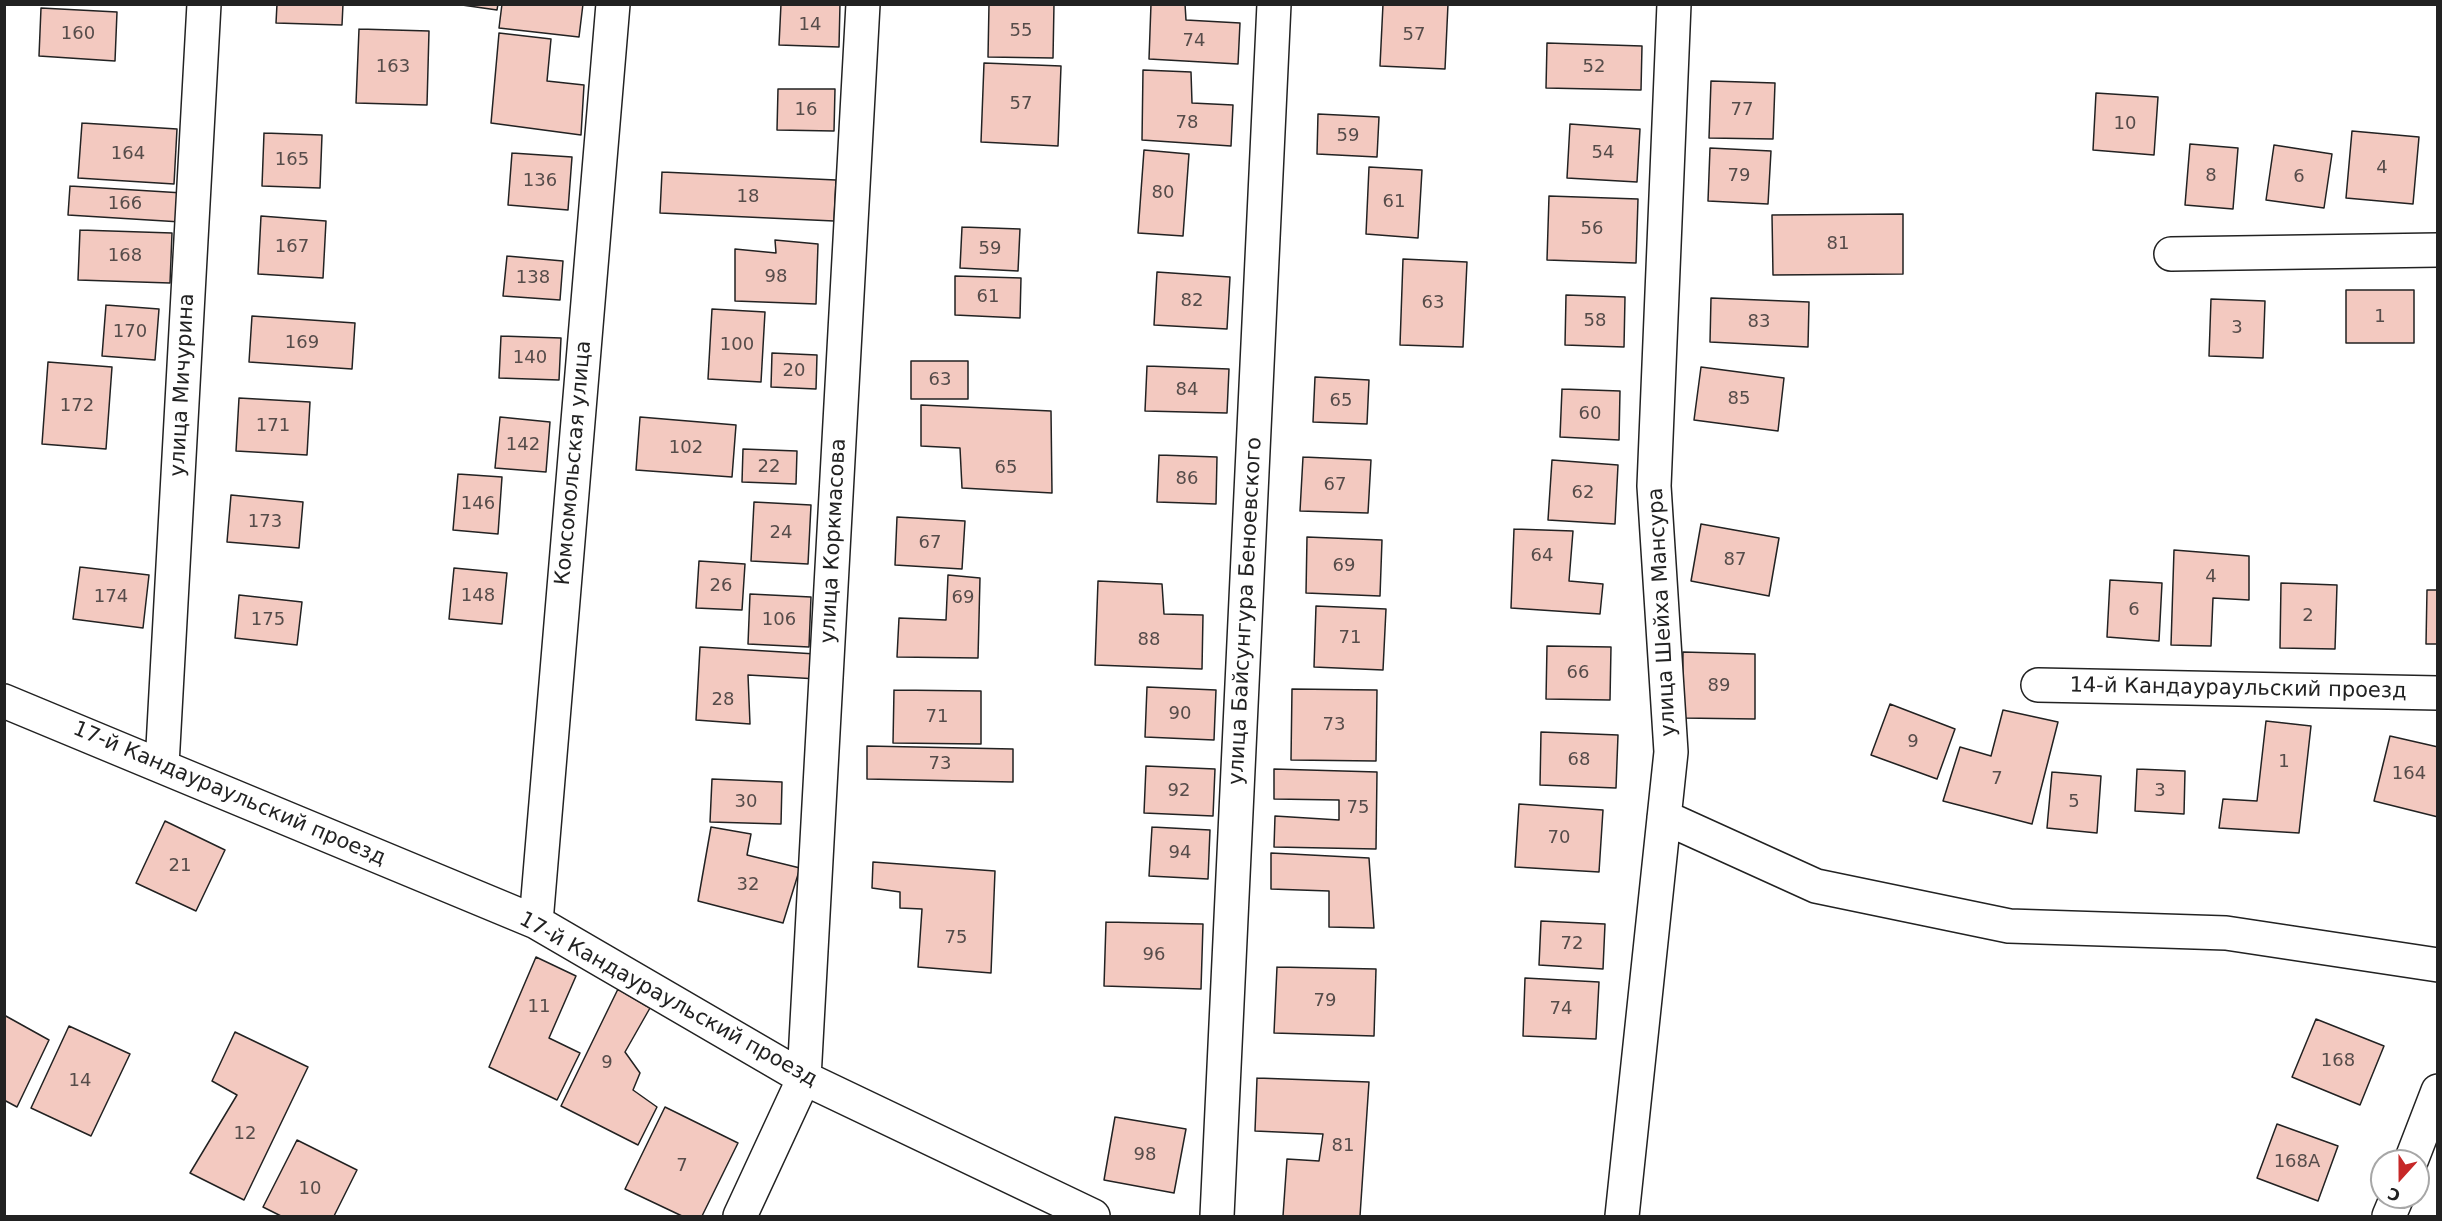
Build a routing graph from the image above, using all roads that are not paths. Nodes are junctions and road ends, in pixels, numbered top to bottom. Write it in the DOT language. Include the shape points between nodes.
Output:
graph roads {
  1 [pos="204,4"];
  2 [pos="613,4"];
  3 [pos="863,4"];
  4 [pos="1274,4"];
  5 [pos="1674,4"];
  6 [pos="2438,250"];
  7 [pos="2171,254"];
  8 [pos="2038,685"];
  9 [pos="2438,693"];
  10 [pos="4,701"];
  11 [pos="162,765"];
  12 [pos="1664,817"];
  13 [pos="536,922"];
  14 [pos="2438,965"];
  15 [pos="804,1078"];
  16 [pos="2438,1091"];
  17 [pos="2415,1149"];
  18 [pos="740,1216"];
  19 [pos="1093,1216"];
  20 [pos="1217,1216"];
  21 [pos="1622,1216"];
  1 -- 11 [label="street, улица Мичурина"];
  2 -- 13 [label="street, Комсомольская улица"];
  3 -- 15 [label="street, улица Коркмасова"];
  4 -- 20 [label="street, улица Байсунгура Беноевского"];
  5 -- 12 [label="street, улица Шейха Мансура" via="1654,486 1671,752"];
  6 -- 7 [label="street"];
  8 -- 9 [label="street, 14-й Кандаураульский проезд"];
  10 -- 11 [label="street, 17-й Кандаураульский проезд"];
  11 -- 13 [label="street, 17-й Кандаураульский проезд"];
  12 -- 14 [label="street" via="1816,886 2009,926 2226,933"];
  12 -- 21 [label="street, улица Шейха Мансура"];
  13 -- 15 [label="street, 17-й Кандаураульский проезд"];
  15 -- 18 [label="street"];
  15 -- 19 [label="street, 17-й Кандаураульский проезд"];
  16 -- 17 [label="street"];
}
